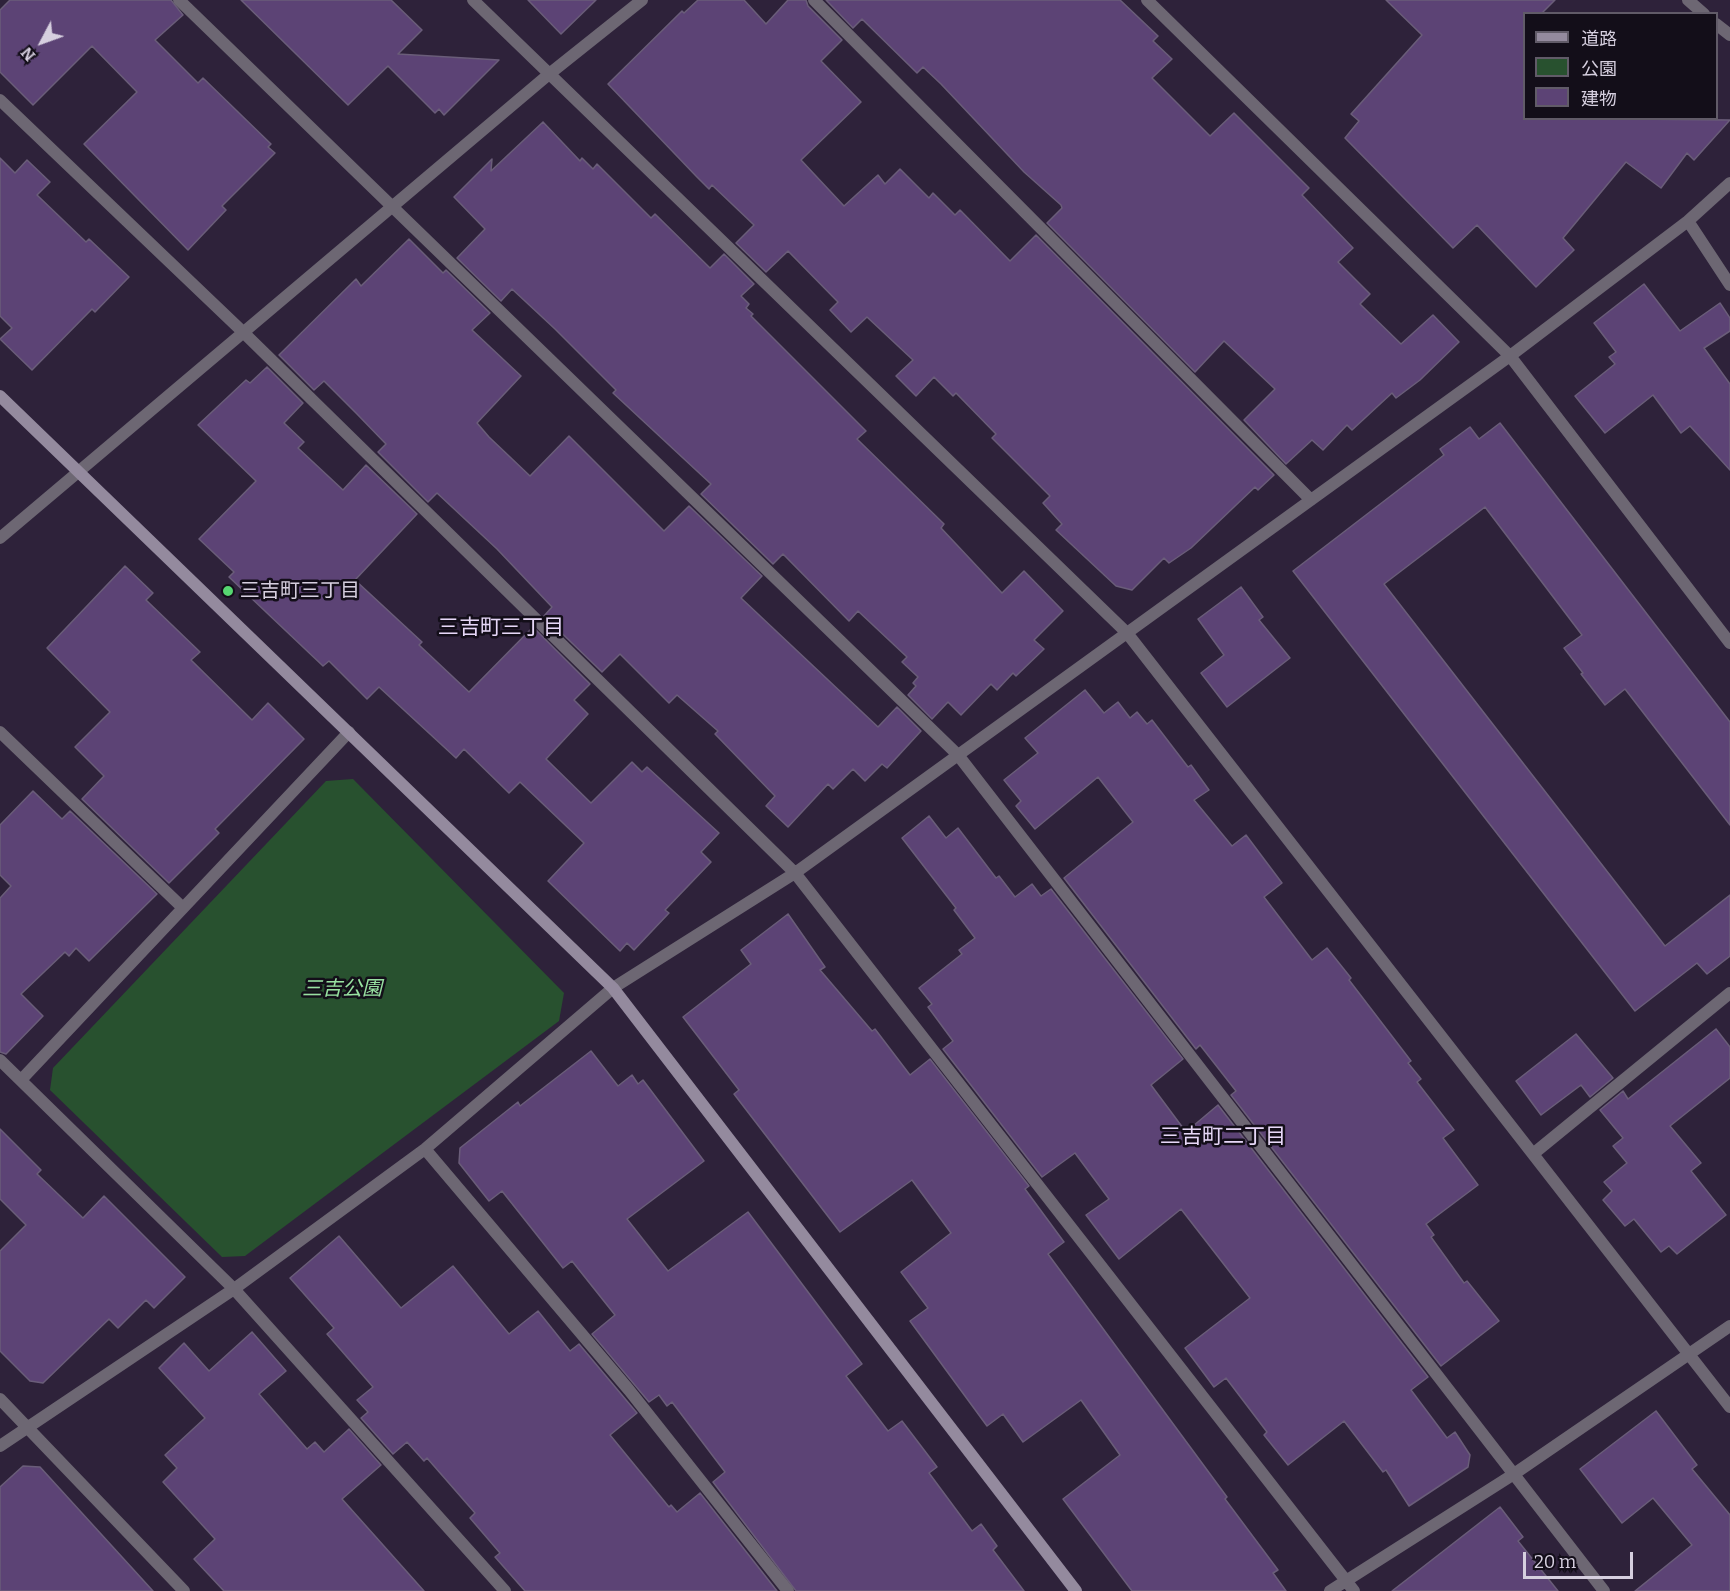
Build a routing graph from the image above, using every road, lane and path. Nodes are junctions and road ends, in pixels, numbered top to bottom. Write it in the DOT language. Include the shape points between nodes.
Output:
graph roads {
  1 [pos="179,0"];
  2 [pos="473,0"];
  3 [pos="642,0"];
  4 [pos="814,0"];
  5 [pos="1147,0"];
  6 [pos="1688,0"];
  7 [pos="1702,12"];
  8 [pos="1718,26"];
  9 [pos="1730,35"];
  10 [pos="548,75"];
  11 [pos="0,100"];
  12 [pos="1730,183"];
  13 [pos="392,206"];
  14 [pos="1688,221"];
  15 [pos="1730,285"];
  16 [pos="244,333"];
  17 [pos="1510,356"];
  18 [pos="0,396"];
  19 [pos="80,472"];
  20 [pos="1311,500"];
  21 [pos="0,538"];
  22 [pos="1127,633"];
  23 [pos="1730,643"];
  24 [pos="0,732"];
  25 [pos="349,732"];
  26 [pos="958,755"];
  27 [pos="795,873"];
  28 [pos="183,909"];
  29 [pos="614,988"];
  30 [pos="1730,993"];
  31 [pos="0,1060"];
  32 [pos="21,1080"];
  33 [pos="425,1149"];
  34 [pos="1533,1154"];
  35 [pos="234,1289"];
  36 [pos="1730,1326"];
  37 [pos="1688,1354"];
  38 [pos="0,1400"];
  39 [pos="1730,1407"];
  40 [pos="28,1427"];
  41 [pos="0,1446"];
  42 [pos="1514,1474"];
  43 [pos="1346,1581"];
  44 [pos="184,1591"];
  45 [pos="506,1591"];
  46 [pos="788,1591"];
  47 [pos="1076,1591"];
  48 [pos="1330,1591"];
  49 [pos="1354,1591"];
  50 [pos="1604,1591"];
  1 -- 13 [label="street"];
  2 -- 10 [label="street"];
  3 -- 10 [label="street"];
  4 -- 20 [label="street"];
  5 -- 17 [label="street"];
  6 -- 7 [label="street"];
  8 -- 9 [label="street"];
  10 -- 13 [label="street"];
  10 -- 22 [label="street"];
  11 -- 16 [label="street"];
  12 -- 14 [label="street"];
  13 -- 16 [label="street"];
  13 -- 26 [label="street"];
  14 -- 15 [label="street"];
  14 -- 17 [label="street"];
  16 -- 19 [label="street"];
  16 -- 27 [label="street"];
  17 -- 20 [label="street"];
  17 -- 23 [label="street"];
  18 -- 19 [label="street"];
  19 -- 21 [label="street"];
  19 -- 25 [label="street"];
  20 -- 22 [label="street"];
  22 -- 26 [label="street"];
  22 -- 34 [label="street"];
  24 -- 28 [label="street"];
  25 -- 28 [label="street"];
  25 -- 29 [label="street"];
  26 -- 27 [label="street"];
  26 -- 42 [label="street"];
  27 -- 29 [label="street"];
  27 -- 43 [label="street"];
  28 -- 32 [label="street"];
  29 -- 33 [label="street"];
  29 -- 47 [label="street"];
  30 -- 34 [label="street"];
  31 -- 32 [label="street"];
  32 -- 35 [label="street"];
  33 -- 35 [label="street"];
  33 -- 46 [label="street" via="629,1390"];
  34 -- 37 [label="street"];
  35 -- 40 [label="street"];
  35 -- 45 [label="street"];
  36 -- 37 [label="street"];
  37 -- 39 [label="street"];
  37 -- 42 [label="street"];
  38 -- 40 [label="street"];
  40 -- 41 [label="street"];
  40 -- 44 [label="street"];
  42 -- 43 [label="street"];
  42 -- 50 [label="street"];
  43 -- 48 [label="street"];
  43 -- 49 [label="street"];
}
